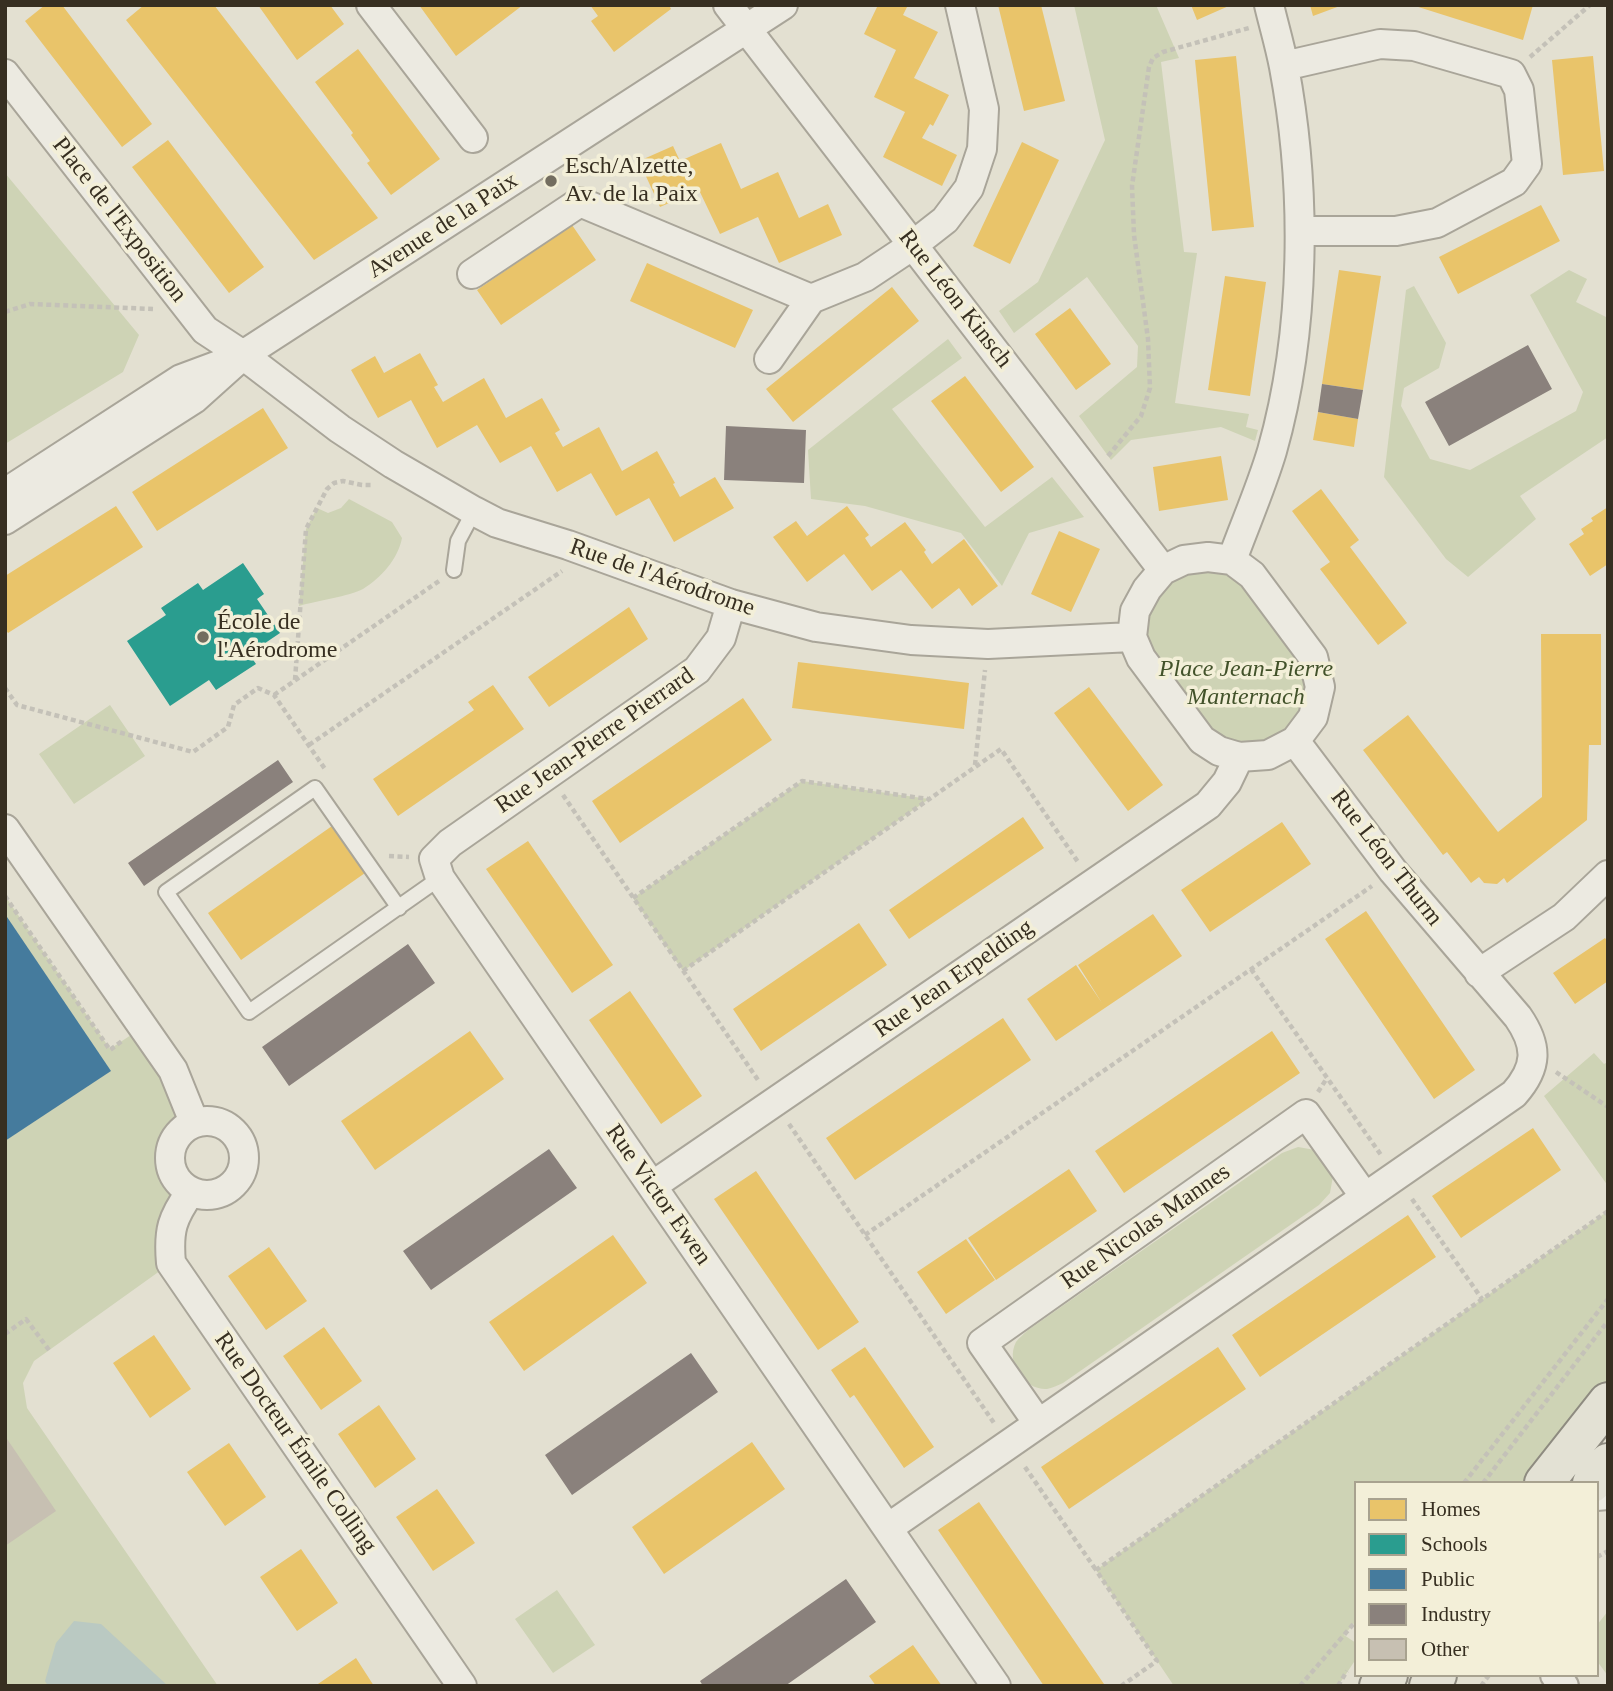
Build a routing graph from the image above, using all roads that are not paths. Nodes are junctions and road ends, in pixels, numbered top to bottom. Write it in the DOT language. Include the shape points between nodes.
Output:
graph roads {
  1 [pos="371,5"];
  2 [pos="728,5"];
  3 [pos="783,5"];
  4 [pos="960,5"];
  5 [pos="1271,14"];
  6 [pos="747,29"];
  7 [pos="1284,66"];
  8 [pos="5,74"];
  9 [pos="473,138"];
  10 [pos="1300,231"];
  11 [pos="913,245"];
  12 [pos="472,274"];
  13 [pos="811,299"];
  14 [pos="243,355"];
  15 [pos="769,359"];
  16 [pos="5,493"];
  17 [pos="474,511"];
  18 [pos="5,520"];
  19 [pos="1232,560"];
  20 [pos="454,570"];
  21 [pos="1163,570"];
  22 [pos="732,604"];
  23 [pos="1132,637"];
  24 [pos="1295,741"];
  25 [pos="1238,757"];
  26 [pos="5,829"];
  27 [pos="437,869"];
  28 [pos="1608,875"];
  29 [pos="399,908"];
  30 [pos="1479,973"];
  31 [pos="194,1122"];
  32 [pos="652,1186"];
  33 [pos="191,1191"];
  34 [pos="1365,1197"];
  35 [pos="1608,1402"];
  36 [pos="1038,1423"];
  37 [pos="1608,1463"];
  38 [pos="1566,1467"];
  39 [pos="1547,1481"];
  40 [pos="1594,1481"];
  41 [pos="888,1528"];
  42 [pos="462,1686"];
  43 [pos="996,1686"];
  1 -- 9 [label="street"];
  2 -- 6 [label="street, Rue Léon Kinsch"];
  3 -- 6 [label="street, Avenue de la Paix"];
  4 -- 11 [label="street" via="984,108 982,149 969,188 945,220"];
  5 -- 7 [label="street"];
  6 -- 11 [label="street, Rue Léon Kinsch"];
  6 -- 14 [label="street, Avenue de la Paix"];
  7 -- 10 [label="street" via="1296,153"];
  7 -- 10 [label="street" via="1380,44 1414,46 1511,74 1519,90 1527,164 1514,182 1437,223 1396,231"];
  8 -- 14 [label="street, Place de l'Exposition" via="205,330"];
  10 -- 19 [label="street" via="1293,348 1272,451"];
  11 -- 13 [label="street" via="865,277"];
  11 -- 21 [label="street, Rue Léon Kinsch"];
  12 -- 13 [label="street" via="580,202"];
  13 -- 15 [label="street"];
  14 -- 16 [label="street, Avenue de la Paix" via="181,379"];
  14 -- 17 [label="street, Rue de l'Aérodrome" via="340,429"];
  14 -- 18 [label="street, Avenue de la Paix" via="194,399"];
  17 -- 20 [label="lane" via="458,541"];
  17 -- 22 [label="street, Rue de l'Aérodrome"];
  19 -- 21 [label="street" via="1184,559"];
  19 -- 24 [label="street" via="1252,575 1313,657 1320,687 1313,717"];
  21 -- 23 [label="street" via="1135,611"];
  22 -- 23 [label="street, Rue de l'Aérodrome" via="816,627 911,640 988,645"];
  22 -- 27 [label="street, Rue Jean-Pierre Pierrard" via="721,638 697,670 450,843"];
  23 -- 25 [label="street" via="1141,658 1202,740"];
  24 -- 25 [label="street" via="1268,755"];
  24 -- 30 [label="street, Rue Léon Thurm" via="1393,871"];
  25 -- 32 [label="street, Rue Jean Erpelding" via="1227,782 1208,805"];
  26 -- 31 [label="street" via="173,1070"];
  27 -- 29 [label="lane"];
  27 -- 32 [label="street, Rue Victor Ewen"];
  28 -- 30 [label="street" via="1564,917"];
  29 -- 29 [label="lane" via="249,1012 166,892 315,788"];
  30 -- 34 [label="street" via="1530,1034 1533,1062 1527,1079 1514,1094"];
  31 -- 33 [label="street" via="175,1138 170,1162 180,1184"];
  31 -- 33 [label="street" via="219,1121 230,1127 244,1147 245,1160 243,1171 227,1190 215,1195"];
  32 -- 41 [label="street, Rue Victor Ewen"];
  33 -- 42 [label="street, Rue Docteur Émile Colling" via="176,1212 169,1239 171,1263"];
  34 -- 36 [label="street"];
  34 -- 36 [label="street, Rue Nicolas Mannes" via="1306,1114 982,1343"];
  35 -- 38 [label="main road"];
  36 -- 41 [label="street"];
  37 -- 40 [label="main road"];
  38 -- 39 [label="main road"];
  41 -- 43 [label="street, Rue Victor Ewen"];
}
